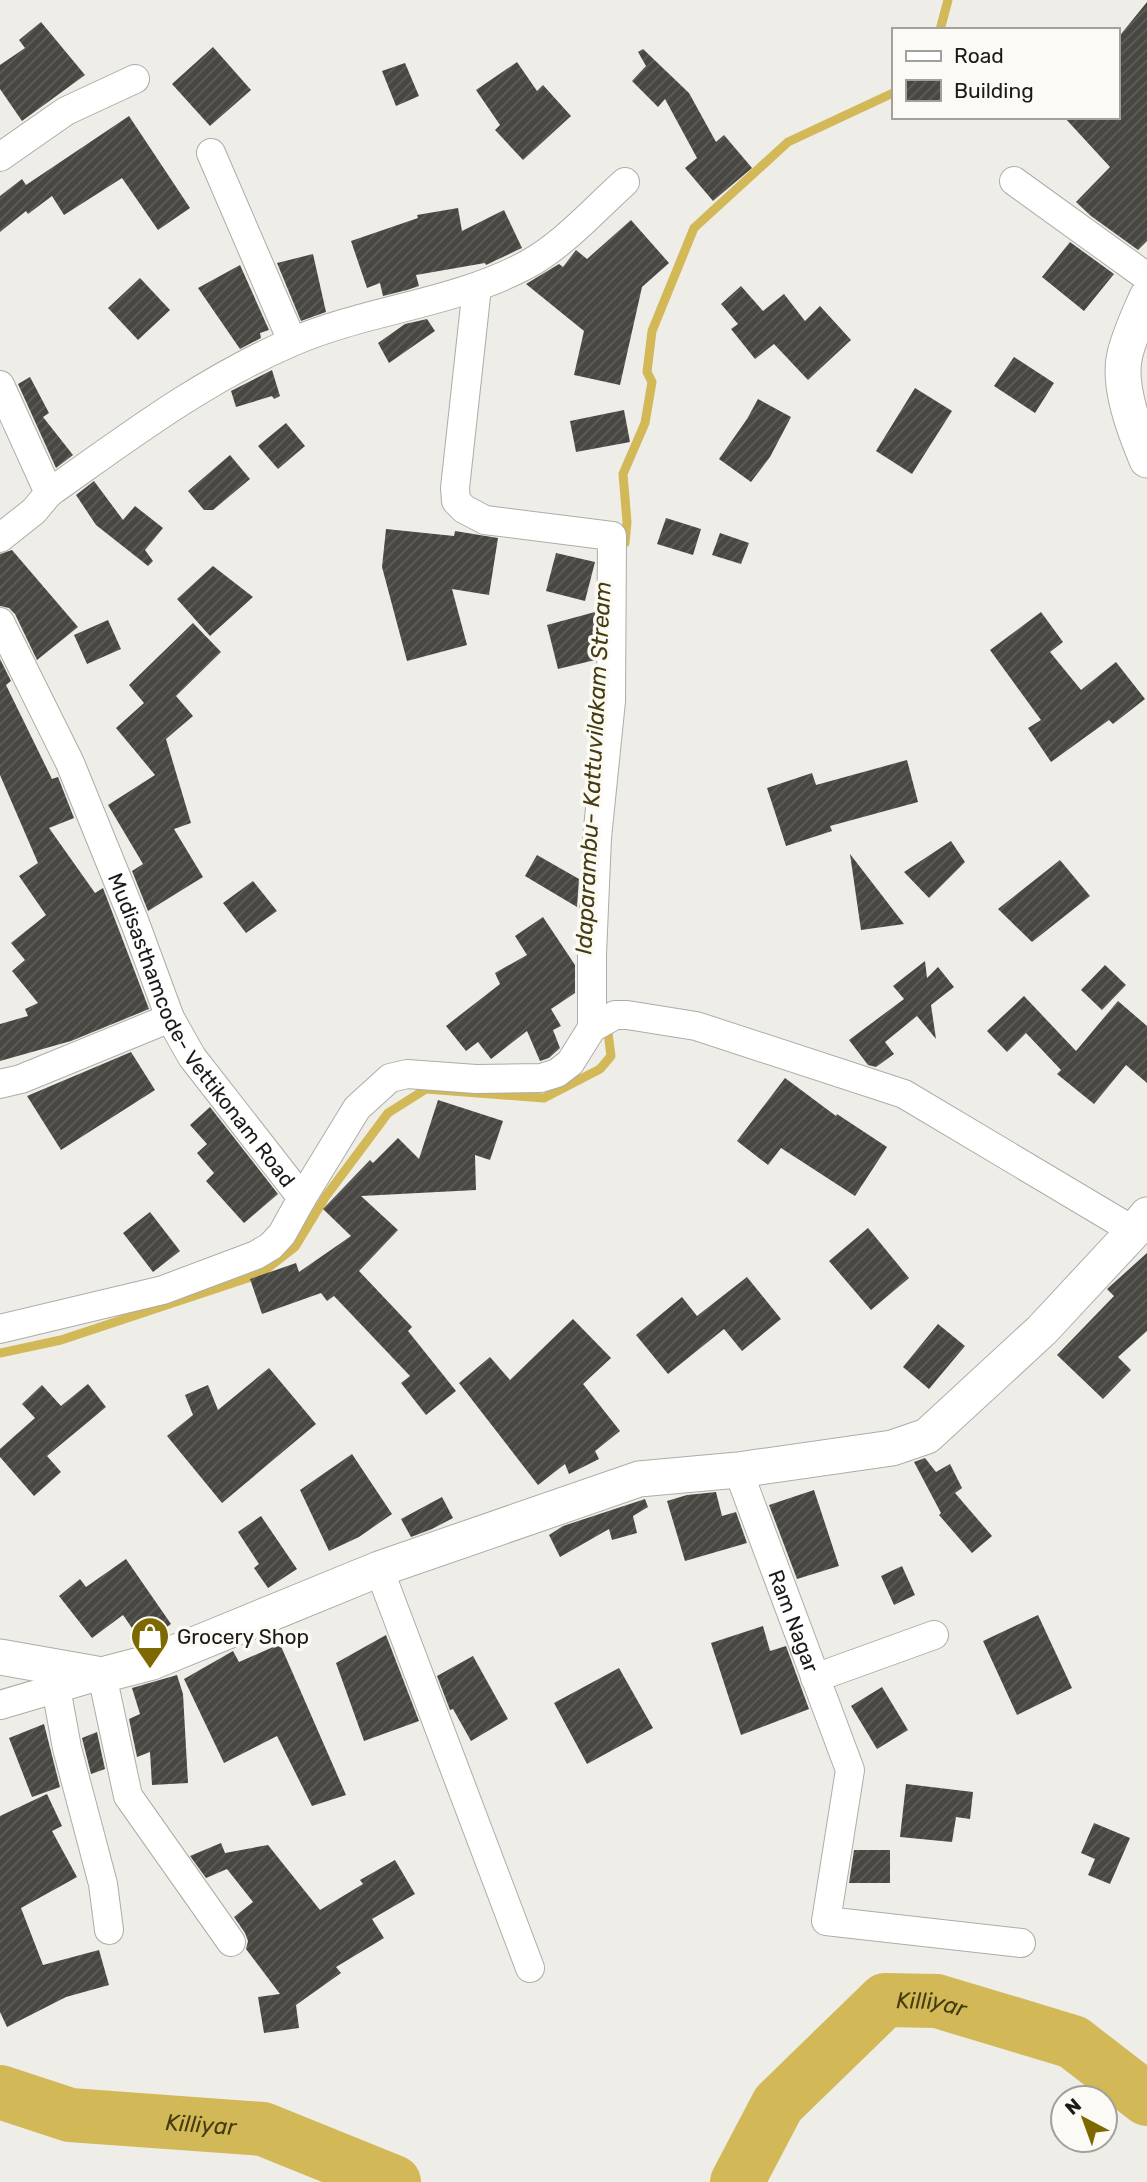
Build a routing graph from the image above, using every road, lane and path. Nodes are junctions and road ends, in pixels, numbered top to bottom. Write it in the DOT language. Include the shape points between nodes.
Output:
graph roads {
  1 [pos="135,79"];
  2 [pos="211,153"];
  3 [pos="0,157"];
  4 [pos="1014,181"];
  5 [pos="625,182"];
  6 [pos="1147,277"];
  7 [pos="477,287"];
  8 [pos="1147,297"];
  9 [pos="292,341"];
  10 [pos="0,385"];
  11 [pos="1147,460"];
  12 [pos="49,493"];
  13 [pos="0,538"];
  14 [pos="0,622"];
  15 [pos="170,1018"];
  16 [pos="602,1023"];
  17 [pos="0,1084"];
  18 [pos="302,1198"];
  19 [pos="1141,1223"];
  20 [pos="0,1329"];
  21 [pos="738,1471"];
  22 [pos="379,1569"];
  23 [pos="934,1635"];
  24 [pos="0,1657"];
  25 [pos="102,1675"];
  26 [pos="816,1678"];
  27 [pos="56,1688"];
  28 [pos="0,1705"];
  29 [pos="109,1930"];
  30 [pos="231,1942"];
  31 [pos="1021,1943"];
  32 [pos="530,1968"];
  1 -- 3 [label="street" via="66,111"];
  2 -- 9 [label="street"];
  4 -- 6 [label="street"];
  5 -- 7 [label="street" via="532,262"];
  7 -- 9 [label="street"];
  7 -- 16 [label="street" via="456,501 485,520 612,536 611,701 597,838 592,954"];
  8 -- 11 [label="street" via="1124,356 1125,394"];
  9 -- 12 [label="street" via="181,399"];
  10 -- 12 [label="street"];
  12 -- 13 [label="street"];
  14 -- 15 [label="street, Mudisasthamcode- Vettikonam Road" via="70,763"];
  15 -- 17 [label="street"];
  15 -- 18 [label="street, Mudisasthamcode- Vettikonam Road" via="192,1057"];
  16 -- 18 [label="street" via="570,1063 541,1078 407,1074 390,1078 357,1108"];
  16 -- 19 [label="street" via="644,1017 696,1026 904,1094"];
  18 -- 20 [label="street, Mudisasthamcode- Vettikonam Road" via="282,1234 256,1255 163,1290"];
  19 -- 21 [label="street" via="1042,1330 927,1436 892,1448"];
  21 -- 22 [label="street" via="639,1479"];
  21 -- 26 [label="street, Ram Nagar"];
  22 -- 25 [label="street" via="165,1657"];
  22 -- 32 [label="street"];
  23 -- 26 [label="street"];
  24 -- 25 [label="street"];
  25 -- 27 [label="street"];
  25 -- 30 [label="street" via="128,1796"];
  26 -- 31 [label="street, Ram Nagar" via="850,1770 826,1922"];
  27 -- 28 [label="street"];
  27 -- 29 [label="street" via="66,1748 103,1884"];
}
